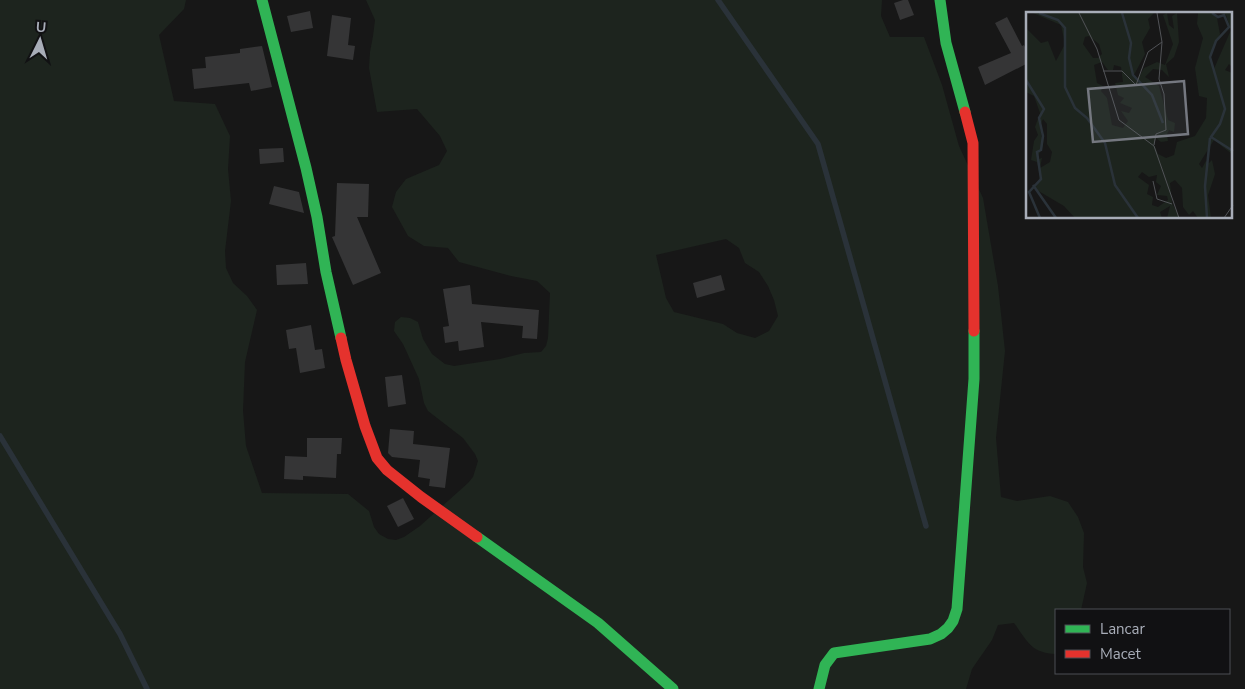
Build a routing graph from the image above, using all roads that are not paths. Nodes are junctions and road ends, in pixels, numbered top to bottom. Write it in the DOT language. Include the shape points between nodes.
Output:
graph roads {
  1 [pos="262,0"];
  2 [pos="940,0"];
  3 [pos="673,689"];
  4 [pos="819,689"];
  1 -- 3 [label="street" via="306,168 346,360 378,458 387,470 421,497 598,623"];
  2 -- 4 [label="street" via="946,43 973,143 974,380 957,609 953,622 942,635 834,653 828,658"];
}
